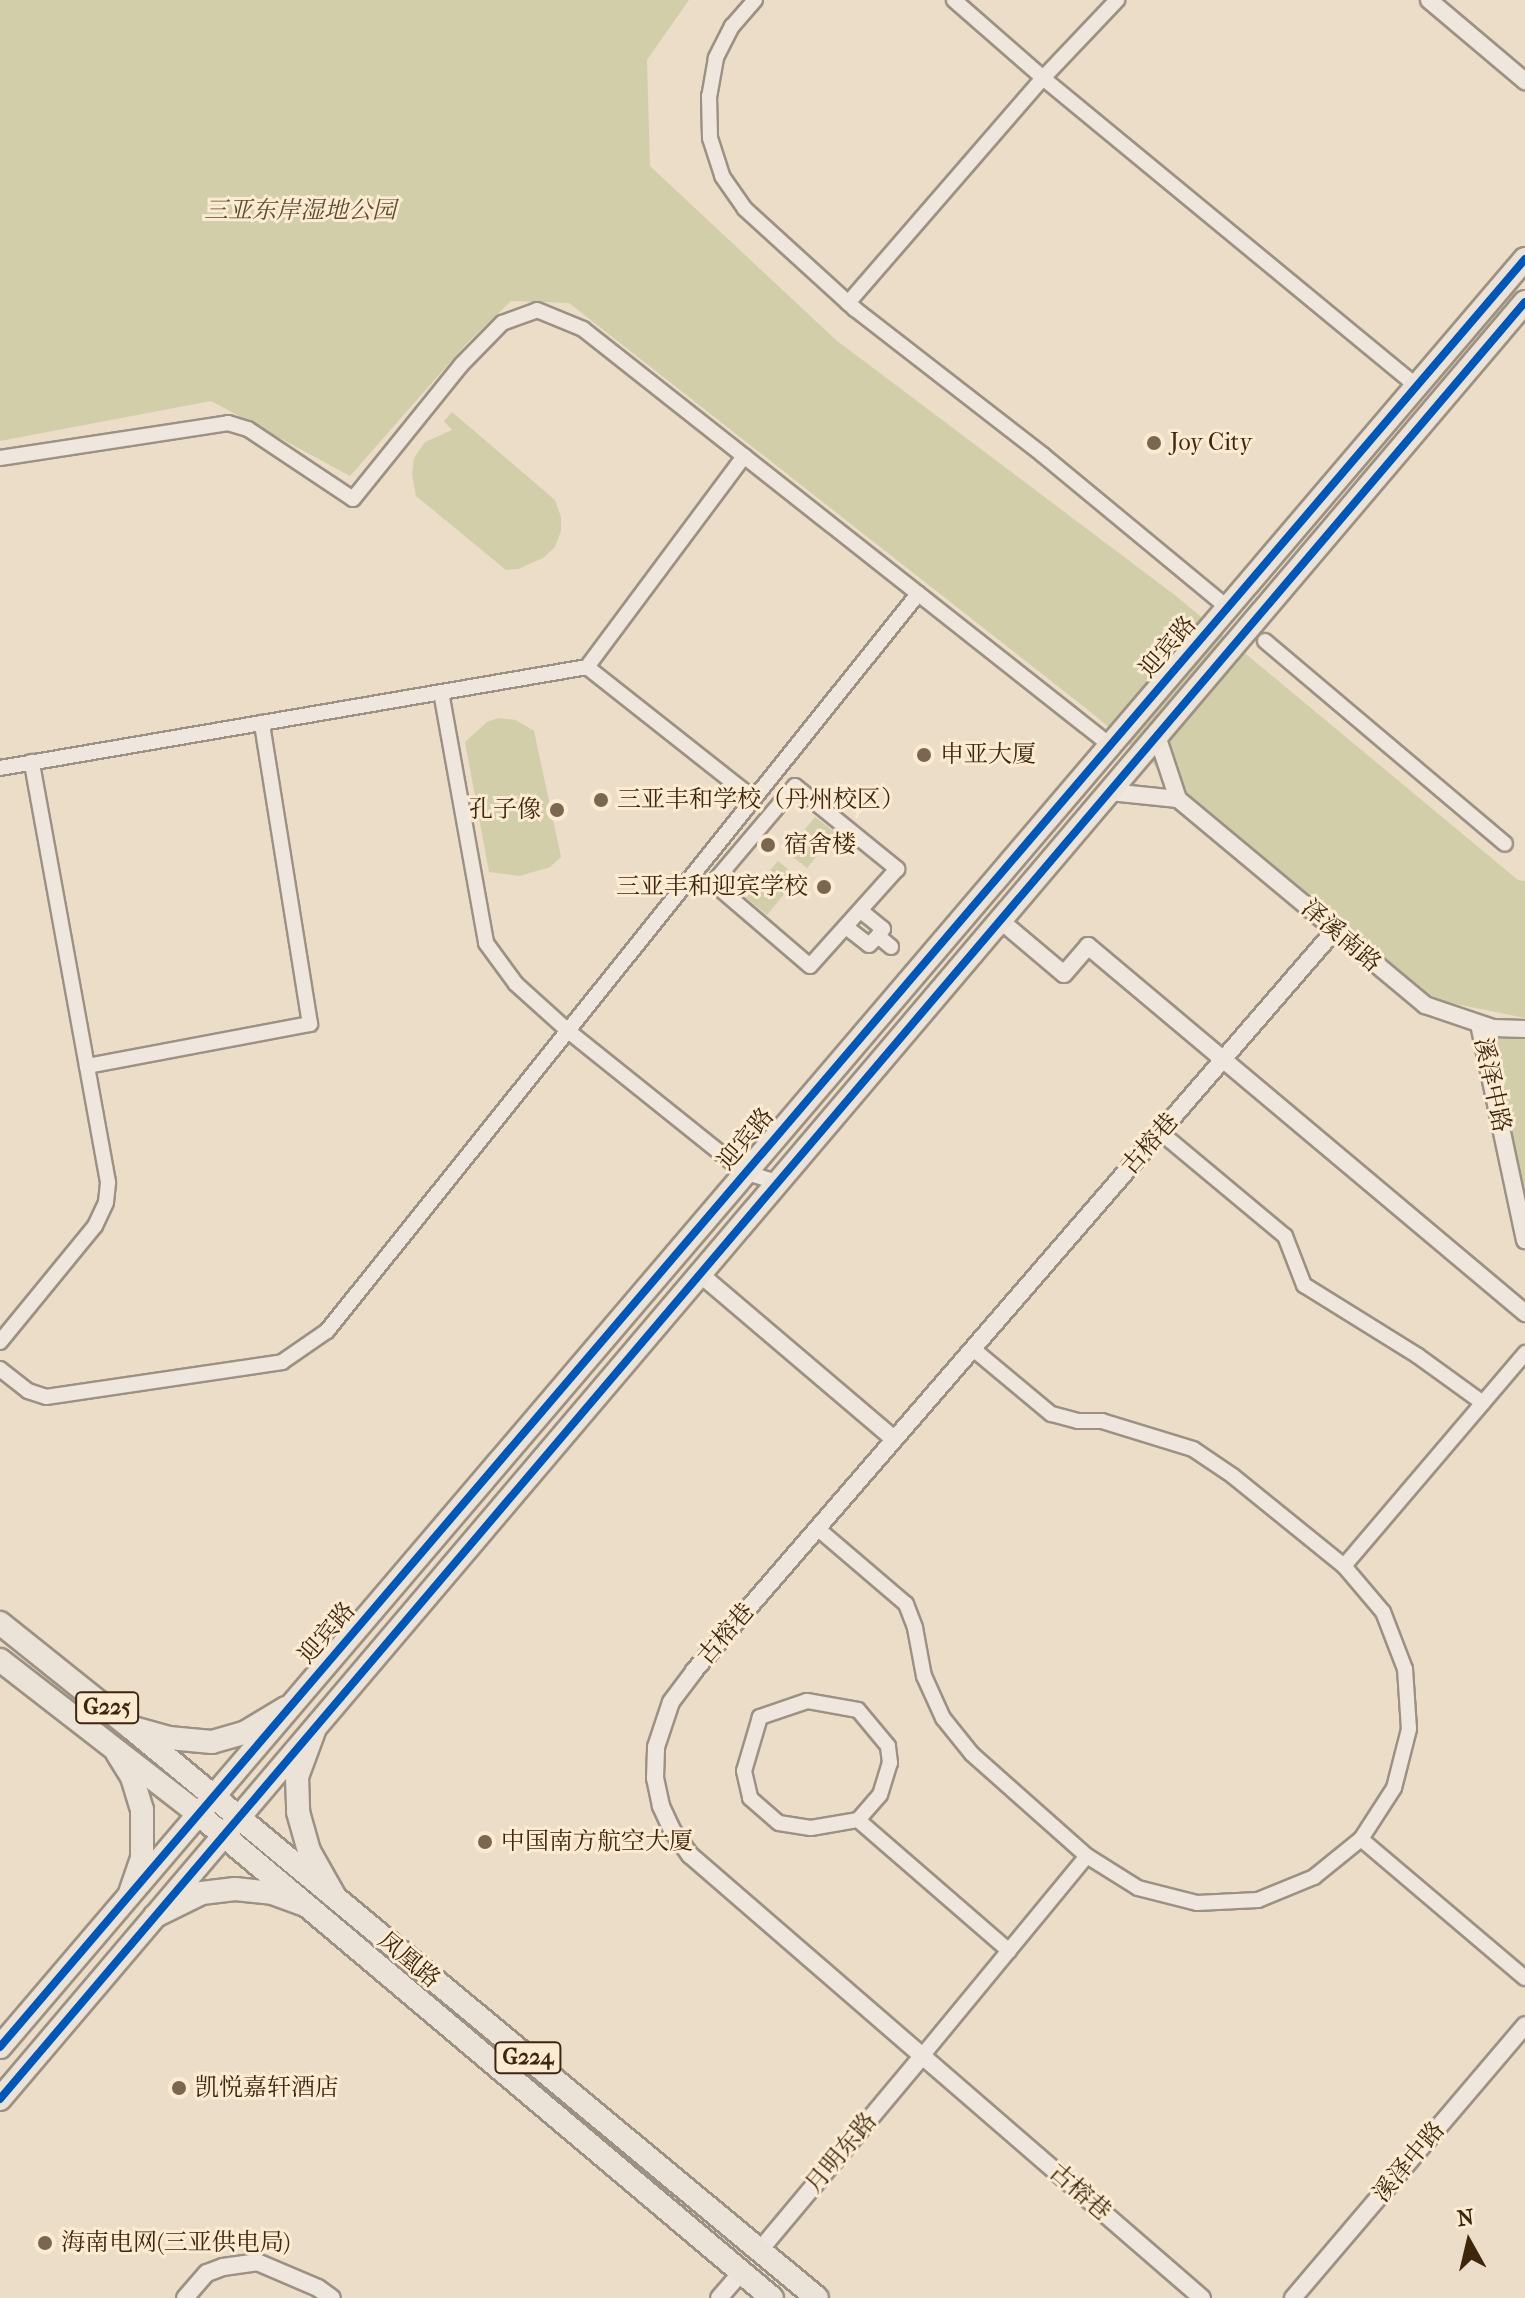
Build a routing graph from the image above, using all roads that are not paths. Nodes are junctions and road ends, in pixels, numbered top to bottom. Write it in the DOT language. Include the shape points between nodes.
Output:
graph roads {
  1 [pos="755,0"];
  2 [pos="954,0"];
  3 [pos="1117,0"];
  4 [pos="1429,0"];
  5 [pos="1043,78"];
  6 [pos="1525,81"];
  7 [pos="1525,259"];
  8 [pos="1525,302"];
  9 [pos="848,303"];
  10 [pos="1417,386"];
  11 [pos="744,456"];
  12 [pos="0,458"];
  13 [pos="918,594"];
  14 [pos="1228,608"];
  15 [pos="1265,641"];
  16 [pos="587,667"];
  17 [pos="441,692"];
  18 [pos="262,723"];
  19 [pos="1157,736"];
  20 [pos="1110,745"];
  21 [pos="32,762"];
  22 [pos="0,768"];
  23 [pos="1110,792"];
  24 [pos="753,798"];
  25 [pos="1178,799"];
  26 [pos="1505,844"];
  27 [pos="861,911"];
  28 [pos="1001,921"];
  29 [pos="846,927"];
  30 [pos="1334,931"];
  31 [pos="878,936"];
  32 [pos="891,947"];
  33 [pos="1479,1024"];
  34 [pos="1525,1029"];
  35 [pos="567,1030"];
  36 [pos="1223,1059"];
  37 [pos="87,1066"];
  38 [pos="1160,1132"];
  39 [pos="772,1139"];
  40 [pos="797,1160"];
  41 [pos="744,1172"];
  42 [pos="777,1182"];
  43 [pos="706,1218"];
  44 [pos="726,1240"];
  45 [pos="1525,1240"];
  46 [pos="700,1274"];
  47 [pos="1525,1313"];
  48 [pos="0,1342"];
  49 [pos="973,1349"];
  50 [pos="1525,1353"];
  51 [pos="0,1369"];
  52 [pos="1483,1403"];
  53 [pos="894,1439"];
  54 [pos="817,1528"];
  55 [pos="1344,1566"];
  56 [pos="0,1623"];
  57 [pos="0,1660"];
  58 [pos="291,1706"];
  59 [pos="130,1727"];
  60 [pos="314,1730"];
  61 [pos="115,1749"];
  62 [pos="205,1805"];
  63 [pos="238,1818"];
  64 [pos="858,1820"];
  65 [pos="223,1835"];
  66 [pos="1361,1839"];
  67 [pos="1087,1856"];
  68 [pos="130,1893"];
  69 [pos="335,1898"];
  70 [pos="307,1906"];
  71 [pos="154,1917"];
  72 [pos="1009,1951"];
  73 [pos="1525,1978"];
  74 [pos="1525,2025"];
  75 [pos="0,2047"];
  76 [pos="922,2056"];
  77 [pos="0,2099"];
  78 [pos="760,2250"];
  79 [pos="742,2272"];
  80 [pos="185,2298"];
  81 [pos="332,2298"];
  82 [pos="719,2298"];
  83 [pos="772,2298"];
  84 [pos="817,2298"];
  85 [pos="1202,2298"];
  86 [pos="1293,2298"];
  1 -- 9 [label="street" via="732,26 716,58 709,96 710,138 722,176 745,209"];
  2 -- 5 [label="street"];
  3 -- 5 [label="street"];
  4 -- 6 [label="street"];
  5 -- 9 [label="street"];
  5 -- 10 [label="street"];
  7 -- 10 [label="main road, 迎宾路"];
  8 -- 19 [label="main road, 迎宾路"];
  9 -- 14 [label="street"];
  10 -- 14 [label="main road, 迎宾路"];
  11 -- 12 [label="street" via="583,329 537,310 502,323 461,365 353,499 248,429 228,423"];
  11 -- 13 [label="street"];
  11 -- 16 [label="street"];
  13 -- 20 [label="street"];
  13 -- 24 [label="street"];
  14 -- 20 [label="main road, 迎宾路"];
  15 -- 26 [label="street"];
  16 -- 17 [label="street"];
  16 -- 24 [label="street"];
  17 -- 18 [label="street"];
  17 -- 35 [label="street" via="486,943 516,984"];
  18 -- 21 [label="street"];
  18 -- 37 [label="street" via="310,1024"];
  19 -- 23 [label="main road, 迎宾路"];
  19 -- 25 [label="street"];
  20 -- 39 [label="main road, 迎宾路"];
  21 -- 22 [label="street"];
  21 -- 37 [label="street"];
  23 -- 25 [label="street"];
  23 -- 28 [label="main road, 迎宾路"];
  24 -- 35 [label="street"];
  25 -- 30 [label="street, 泽溪南路"];
  27 -- 29 [label="street"];
  27 -- 29 [label="street" via="897,869 795,786 712,881 810,966"];
  27 -- 31 [label="street" via="883,929"];
  28 -- 36 [label="street" via="1064,974 1088,946"];
  28 -- 40 [label="main road, 迎宾路"];
  29 -- 31 [label="street" via="869,945"];
  30 -- 33 [label="street, 泽溪南路" via="1425,1005"];
  30 -- 36 [label="street, 古榕巷"];
  31 -- 32 [label="street"];
  33 -- 34 [label="street, 泽溪南路"];
  33 -- 45 [label="street, 溪泽中路"];
  35 -- 41 [label="street"];
  35 -- 51 [label="street" via="327,1331 282,1362 46,1397 28,1391"];
  36 -- 38 [label="street, 古榕巷"];
  36 -- 47 [label="street"];
  37 -- 48 [label="street" via="108,1182 106,1202 95,1226"];
  38 -- 49 [label="street, 古榕巷"];
  38 -- 52 [label="street" via="1285,1236 1304,1285"];
  39 -- 40 [label="main road"];
  39 -- 41 [label="main road, 迎宾路"];
  40 -- 42 [label="main road, 迎宾路"];
  41 -- 42 [label="street"];
  41 -- 43 [label="main road, 迎宾路"];
  41 -- 44 [label="main road"];
  42 -- 44 [label="main road, 迎宾路"];
  43 -- 44 [label="main road" via="722,1222"];
  43 -- 58 [label="main road, 迎宾路"];
  44 -- 46 [label="main road, 迎宾路"];
  46 -- 53 [label="street"];
  46 -- 60 [label="main road, 迎宾路"];
  49 -- 53 [label="street, 古榕巷"];
  49 -- 55 [label="street" via="1051,1414 1102,1421 1193,1449"];
  50 -- 52 [label="street"];
  52 -- 55 [label="street"];
  53 -- 54 [label="street, 古榕巷"];
  54 -- 67 [label="street" via="906,1604 924,1676 943,1718 972,1754"];
  54 -- 76 [label="street, 古榕巷" via="671,1702 656,1747 658,1792 667,1819 690,1855"];
  55 -- 66 [label="street" via="1383,1612 1405,1669 1409,1729 1394,1788"];
  56 -- 59 [label="main road, 凤凰路 / G225"];
  57 -- 61 [label="main road, 凤凰路 / G225"];
  58 -- 59 [label="main road" via="246,1732 212,1742"];
  58 -- 62 [label="main road, 迎宾路"];
  59 -- 62 [label="main road, 凤凰路 / G225"];
  60 -- 63 [label="main road, 迎宾路"];
  60 -- 69 [label="main road" via="297,1777 298,1812 309,1851"];
  61 -- 62 [label="main road, 凤凰路 / G225"];
  61 -- 68 [label="main road" via="132,1777 142,1810 142,1858"];
  62 -- 63 [label="main road, 凤凰路 / G225"];
  62 -- 65 [label="main road, 凤凰路 / G224"];
  62 -- 68 [label="main road, 迎宾路"];
  63 -- 65 [label="main road, 迎宾路"];
  63 -- 69 [label="main road, 凤凰路 / G224"];
  64 -- 64 [label="street" via="811,1828 779,1823 750,1798 744,1771 760,1717 807,1701 858,1710 888,1746 890,1763 880,1795"];
  64 -- 72 [label="street"];
  65 -- 70 [label="main road, 凤凰路 / G224"];
  65 -- 71 [label="main road, 迎宾路"];
  66 -- 67 [label="street" via="1314,1877 1258,1900 1197,1903 1153,1892"];
  66 -- 73 [label="street"];
  67 -- 72 [label="street"];
  68 -- 75 [label="main road, 迎宾路"];
  69 -- 78 [label="main road, 凤凰路 / G224"];
  70 -- 71 [label="main road" via="272,1893 235,1889 202,1893"];
  70 -- 79 [label="main road, 凤凰路 / G224"];
  71 -- 77 [label="main road, 迎宾路"];
  72 -- 76 [label="street"];
  74 -- 86 [label="street, 溪泽中路"];
  76 -- 78 [label="street, 月明东路"];
  76 -- 85 [label="street, 古榕巷"];
  78 -- 84 [label="main road, 凤凰路 / G224"];
  79 -- 82 [label="street"];
  79 -- 83 [label="main road, 凤凰路 / G224"];
  80 -- 81 [label="street" via="207,2273 257,2262"];
}
